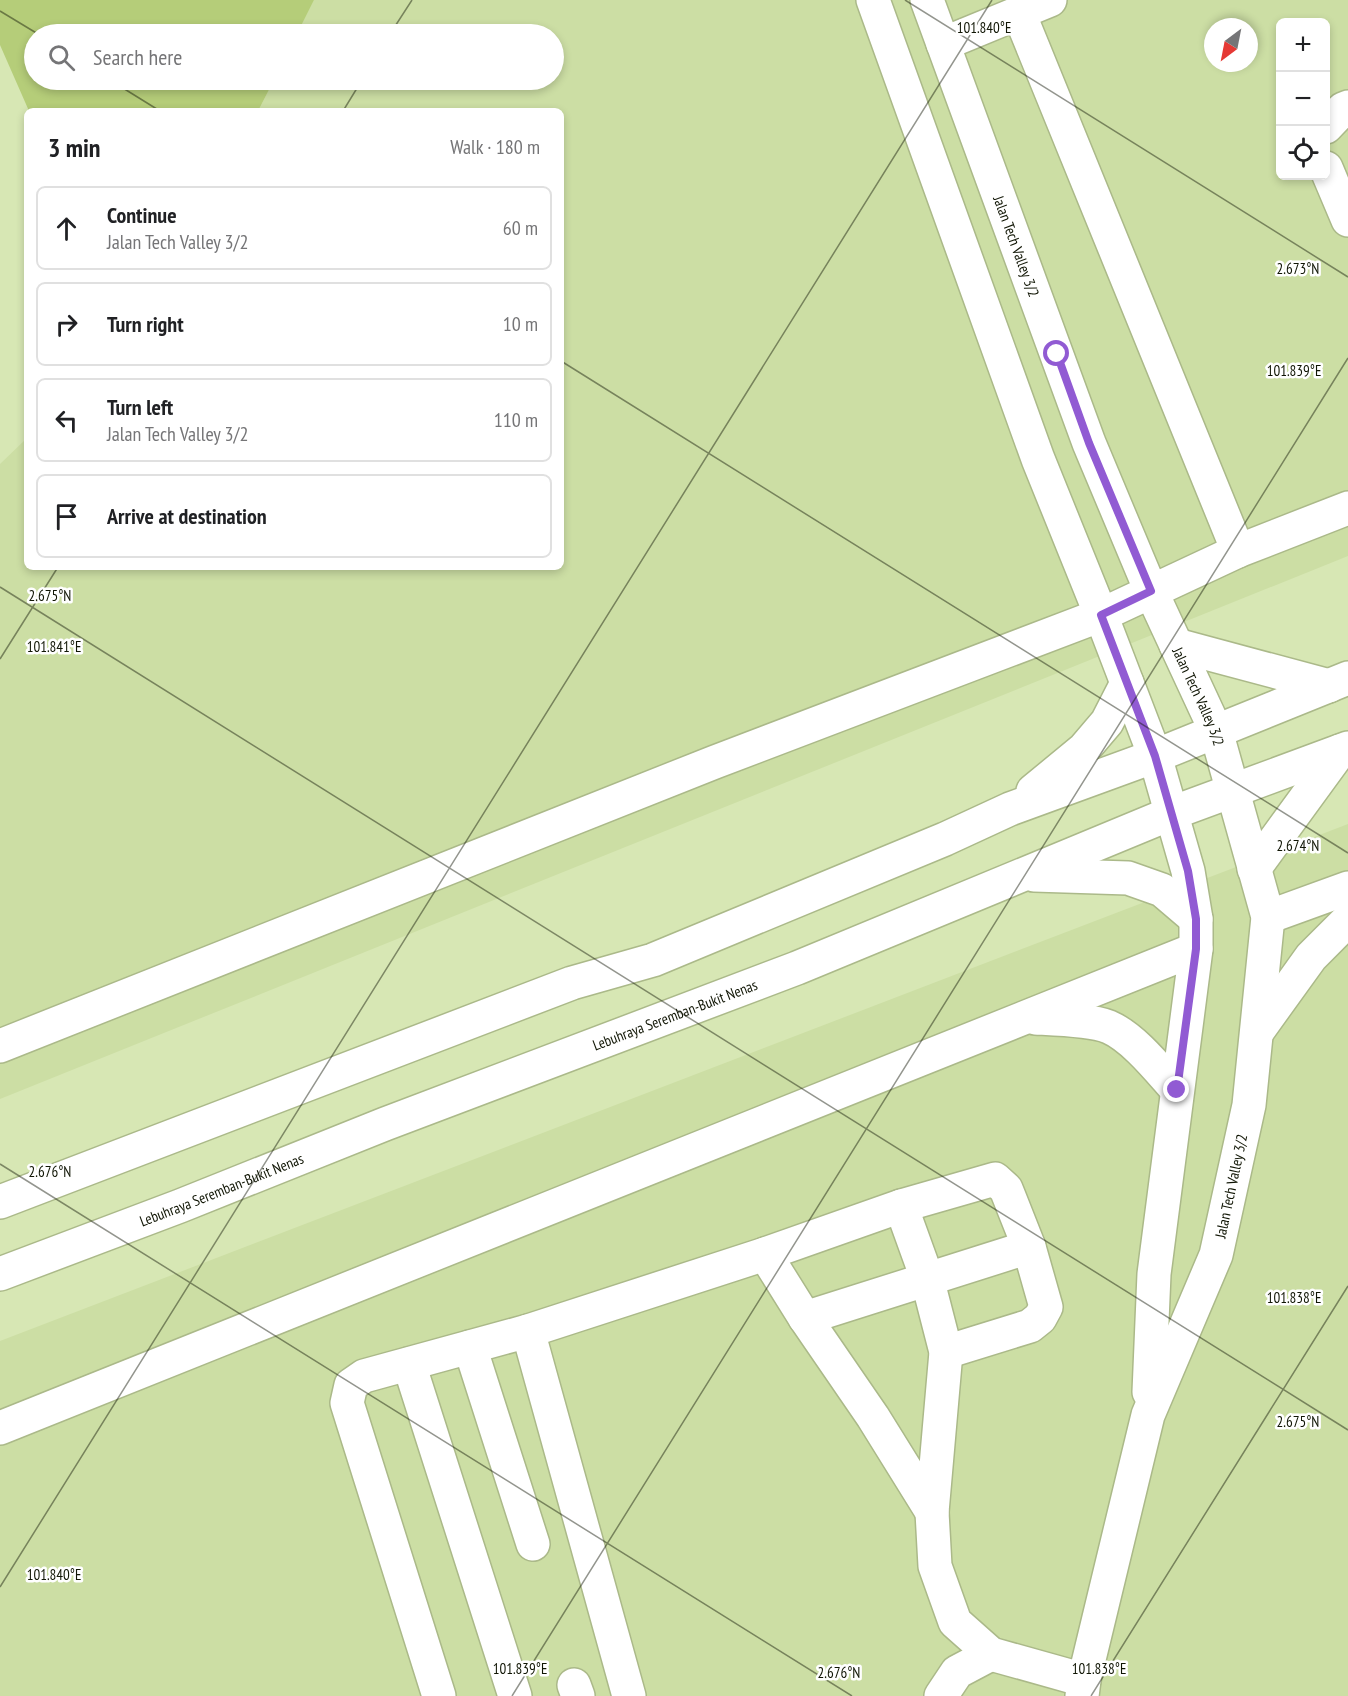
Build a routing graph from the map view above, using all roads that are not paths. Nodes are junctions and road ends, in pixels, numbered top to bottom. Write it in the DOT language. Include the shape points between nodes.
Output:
graph roads {
  1 [pos="873,0"];
  2 [pos="927,0"];
  3 [pos="1050,0"];
  4 [pos="1019,13"];
  5 [pos="943,44"];
  6 [pos="1348,107"];
  7 [pos="1327,126"];
  8 [pos="1330,177"];
  9 [pos="1348,220"];
  10 [pos="1348,508"];
  11 [pos="1238,551"];
  12 [pos="1151,591"];
  13 [pos="1101,615"];
  14 [pos="1176,645"];
  15 [pos="1339,682"];
  16 [pos="1127,683"];
  17 [pos="1216,731"];
  18 [pos="1344,749"];
  19 [pos="1155,756"];
  20 [pos="1232,790"];
  21 [pos="1010,809"];
  22 [pos="1172,813"];
  23 [pos="1254,869"];
  24 [pos="1023,874"];
  25 [pos="1348,888"];
  26 [pos="1268,917"];
  27 [pos="1348,920"];
  28 [pos="1196,934"];
  29 [pos="1027,1017"];
  30 [pos="1256,1034"];
  31 [pos="0,1046"];
  32 [pos="1177,1090"];
  33 [pos="0,1202"];
  34 [pos="901,1206"];
  35 [pos="1029,1247"];
  36 [pos="765,1254"];
  37 [pos="0,1274"];
  38 [pos="927,1278"];
  39 [pos="804,1318"];
  40 [pos="528,1331"];
  41 [pos="470,1347"];
  42 [pos="946,1352"];
  43 [pos="409,1364"];
  44 [pos="1148,1415"];
  45 [pos="0,1428"];
  46 [pos="932,1512"];
  47 [pos="533,1544"];
  48 [pos="991,1654"];
  49 [pos="1083,1688"];
  50 [pos="439,1696"];
  51 [pos="515,1696"];
  52 [pos="629,1696"];
  53 [pos="941,1696"];
  1 -- 13 [label="main road, Jalan Tech Valley 3/2" via="1038,459"];
  2 -- 5 [label="main road, Jalan Tech Valley 3/2"];
  3 -- 4 [label="main road"];
  4 -- 5 [label="main road"];
  4 -- 11 [label="main road"];
  5 -- 12 [label="main road, Jalan Tech Valley 3/2" via="1089,443"];
  6 -- 7 [label="main road"];
  8 -- 9 [label="main road"];
  10 -- 11 [label="main road"];
  11 -- 12 [label="main road"];
  12 -- 13 [label="main road"];
  12 -- 14 [label="main road, Jalan Tech Valley 3/2"];
  13 -- 16 [label="main road, Jalan Tech Valley 3/2"];
  13 -- 31 [label="main road" via="715,762"];
  14 -- 15 [label="main road"];
  14 -- 17 [label="main road, Jalan Tech Valley 3/2"];
  15 -- 17 [label="main road"];
  16 -- 19 [label="main road, Jalan Tech Valley 3/2"];
  16 -- 21 [label="main road" via="1107,722 1084,749"];
  17 -- 19 [label="main road"];
  17 -- 20 [label="main road, Jalan Tech Valley 3/2"];
  18 -- 20 [label="main road, Lebuhraya Seremban-Bukit Nenas"];
  18 -- 23 [label="main road"];
  19 -- 21 [label="main road"];
  19 -- 22 [label="main road, Jalan Tech Valley 3/2"];
  20 -- 22 [label="main road, Lebuhraya Seremban-Bukit Nenas"];
  20 -- 23 [label="main road, Jalan Tech Valley 3/2"];
  21 -- 33 [label="main road" via="653,960 572,983"];
  22 -- 24 [label="main road, Lebuhraya Seremban-Bukit Nenas"];
  22 -- 28 [label="main road, Jalan Tech Valley 3/2" via="1188,871"];
  23 -- 26 [label="main road, Jalan Tech Valley 3/2"];
  24 -- 28 [label="main road" via="1128,878 1162,890"];
  24 -- 37 [label="main road, Lebuhraya Seremban-Bukit Nenas" via="797,968"];
  25 -- 26 [label="main road"];
  26 -- 30 [label="main road, Jalan Tech Valley 3/2"];
  27 -- 30 [label="main road" via="1311,957"];
  28 -- 29 [label="main road"];
  28 -- 32 [label="main road, Jalan Tech Valley 3/2"];
  29 -- 32 [label="main road" via="1108,1027 1141,1050"];
  29 -- 45 [label="main road"];
  30 -- 44 [label="main road, Jalan Tech Valley 3/2" via="1249,1106 1216,1255"];
  32 -- 44 [label="main road, Jalan Tech Valley 3/2" via="1154,1274"];
  34 -- 35 [label="main road" via="995,1179 1006,1189"];
  34 -- 36 [label="main road"];
  34 -- 38 [label="main road"];
  35 -- 38 [label="main road"];
  35 -- 42 [label="main road" via="1046,1307 1040,1318 1030,1326"];
  36 -- 39 [label="main road"];
  36 -- 40 [label="main road"];
  38 -- 39 [label="main road"];
  38 -- 42 [label="main road"];
  39 -- 46 [label="main road" via="873,1417"];
  40 -- 41 [label="main road"];
  40 -- 52 [label="main road"];
  41 -- 43 [label="main road"];
  41 -- 47 [label="main road"];
  42 -- 46 [label="main road"];
  43 -- 50 [label="main road" via="364,1376 351,1385 347,1403"];
  43 -- 51 [label="main road"];
  44 -- 49 [label="main road, Jalan Tech Valley 3/2"];
  46 -- 48 [label="main road" via="935,1566 955,1622"];
  48 -- 49 [label="main road"];
  48 -- 53 [label="main road" via="957,1672"];
}
